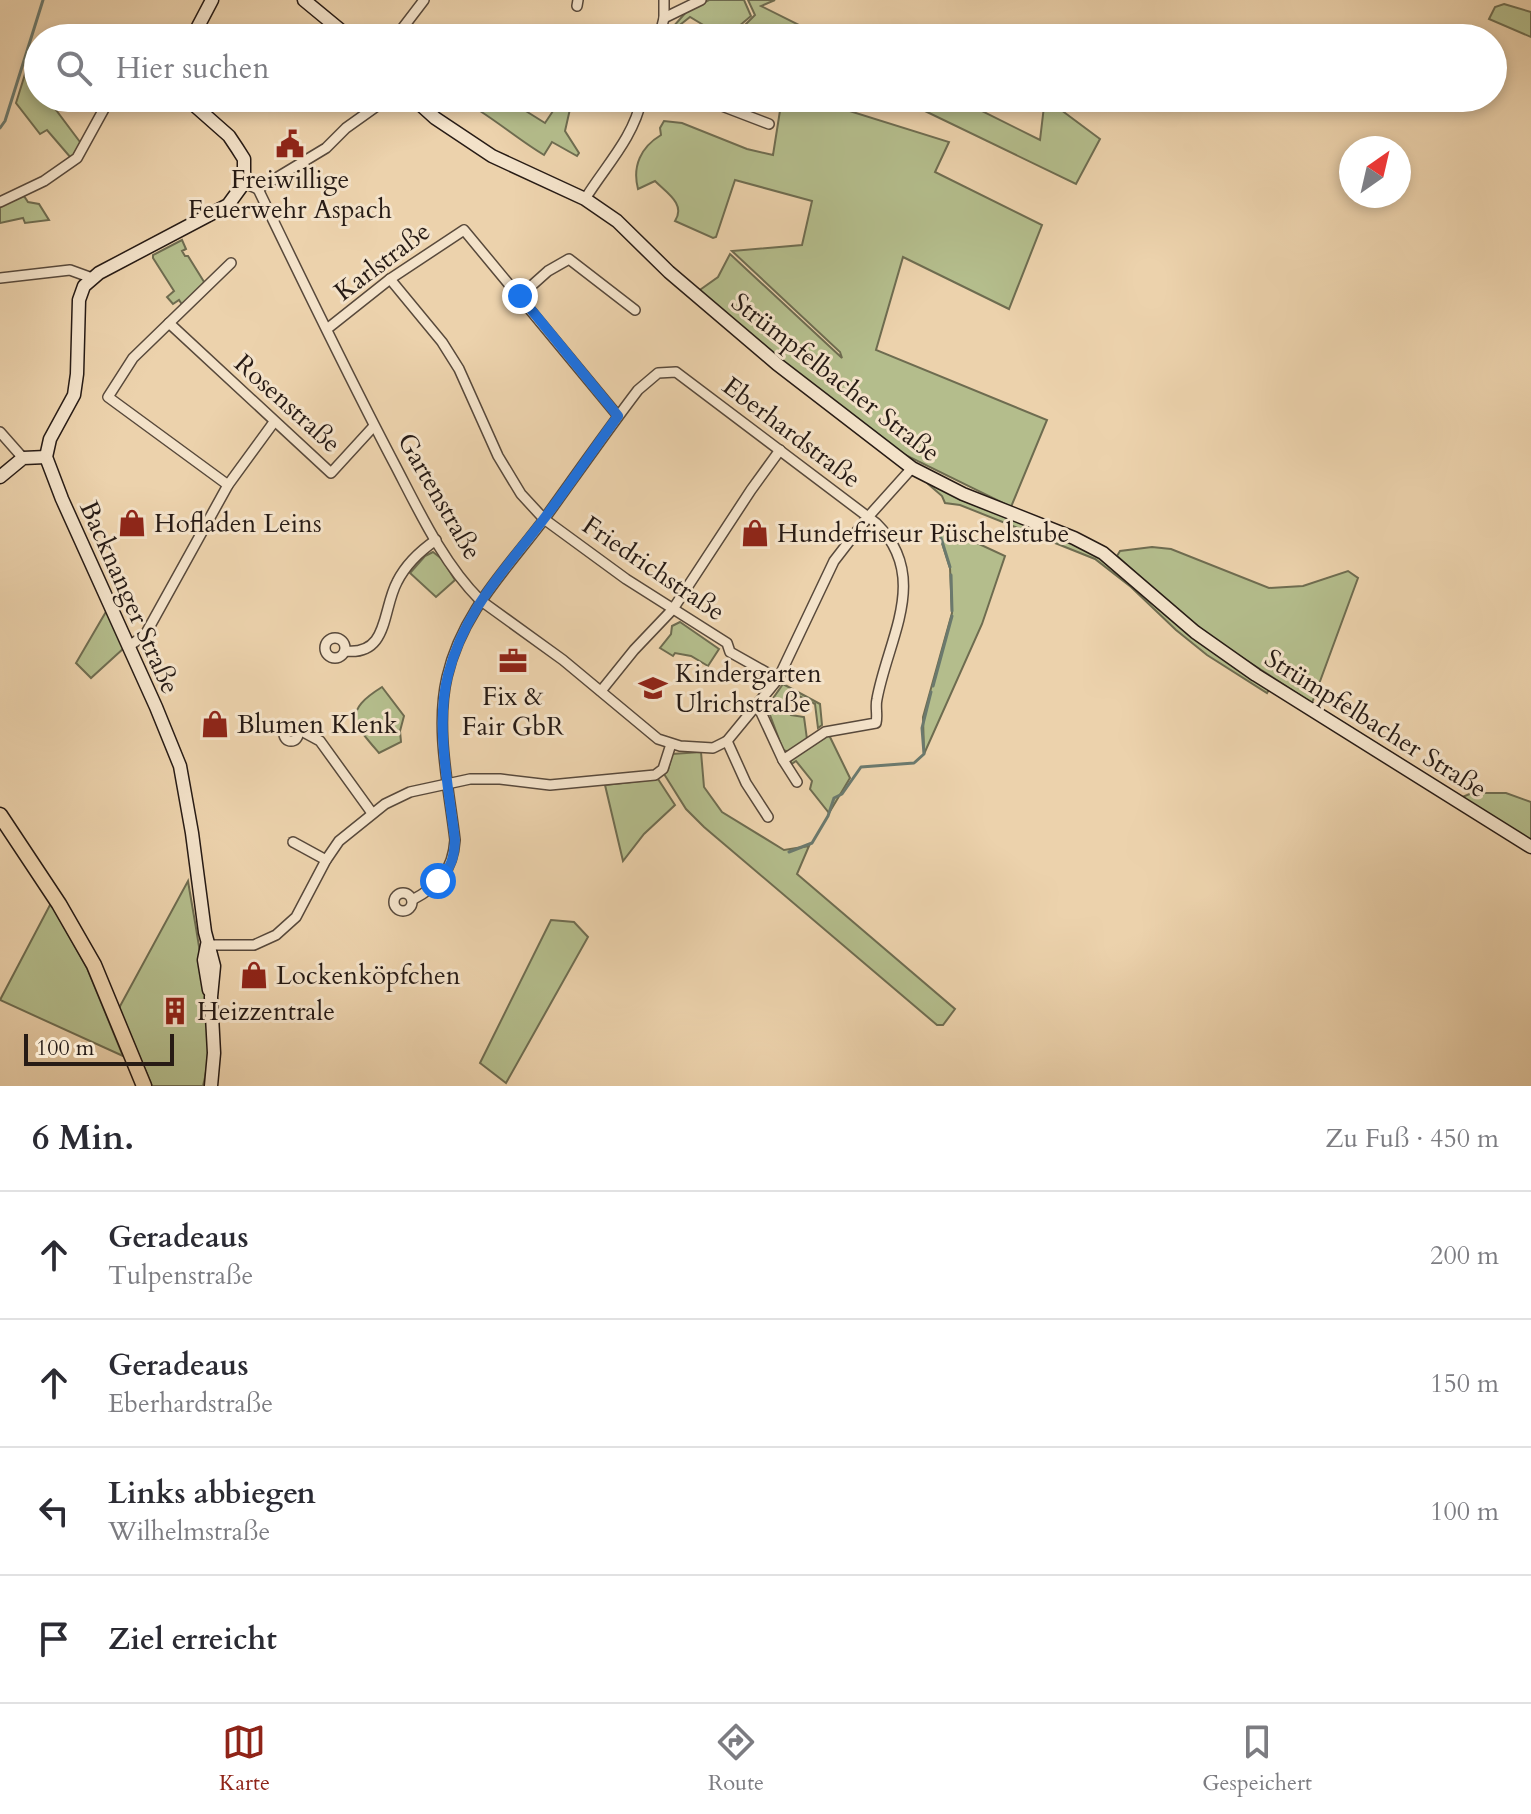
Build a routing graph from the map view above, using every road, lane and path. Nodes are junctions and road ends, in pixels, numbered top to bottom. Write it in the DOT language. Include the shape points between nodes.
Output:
graph roads {
  1 [pos="212,0"];
  2 [pos="424,0"];
  3 [pos="664,0"];
  4 [pos="701,0"];
  5 [pos="308,1"];
  6 [pos="664,18"];
  7 [pos="199,24"];
  8 [pos="334,24"];
  9 [pos="407,24"];
  10 [pos="662,24"];
  11 [pos="102,112"];
  12 [pos="202,112"];
  13 [pos="368,112"];
  14 [pos="428,112"];
  15 [pos="638,112"];
  16 [pos="738,112"];
  17 [pos="769,124"];
  18 [pos="244,183"];
  19 [pos="258,189"];
  20 [pos="585,199"];
  21 [pos="0,202"];
  22 [pos="231,263"];
  23 [pos="0,278"];
  24 [pos="92,278"];
  25 [pos="390,279"];
  26 [pos="520,296"];
  27 [pos="635,310"];
  28 [pos="169,323"];
  29 [pos="327,329"];
  30 [pos="618,416"];
  31 [pos="274,422"];
  32 [pos="374,426"];
  33 [pos="0,432"];
  34 [pos="780,450"];
  35 [pos="46,457"];
  36 [pos="23,458"];
  37 [pos="912,468"];
  38 [pos="0,477"];
  39 [pos="228,485"];
  40 [pos="868,517"];
  41 [pos="544,519"];
  42 [pos="436,540"];
  43 [pos="480,600"];
  44 [pos="673,609"];
  45 [pos="129,646"];
  46 [pos="345,651"];
  47 [pos="778,679"];
  48 [pos="601,691"];
  49 [pos="758,706"];
  50 [pos="296,728"];
  51 [pos="727,741"];
  52 [pos="671,744"];
  53 [pos="783,760"];
  54 [pos="448,782"];
  55 [pos="797,782"];
  56 [pos="372,813"];
  57 [pos="0,815"];
  58 [pos="768,817"];
  59 [pos="293,842"];
  60 [pos="1531,847"];
  61 [pos="326,860"];
  62 [pos="412,900"];
  63 [pos="207,945"];
  64 [pos="211,1085"];
  65 [pos="144,1086"];
  1 -- 7 [label="street"];
  2 -- 9 [label="street"];
  3 -- 6 [label="street"];
  4 -- 6 [label="street"];
  5 -- 8 [label="street"];
  6 -- 10 [label="street"];
  11 -- 21 [label="street" via="77,158"];
  12 -- 18 [label="street" via="229,136 244,159"];
  13 -- 19 [label="street" via="326,148"];
  14 -- 20 [label="street, Strümpfelbacher Straße" via="492,156"];
  15 -- 20 [label="street" via="628,138"];
  16 -- 17 [label="street"];
  18 -- 19 [label="street"];
  18 -- 24 [label="street" via="228,205"];
  19 -- 29 [label="street, Gartenstraße"];
  20 -- 37 [label="street, Strümpfelbacher Straße" via="617,221 777,364"];
  22 -- 28 [label="street"];
  23 -- 24 [label="street" via="70,270"];
  24 -- 35 [label="street" via="79,300 74,395"];
  25 -- 26 [label="street, Karlstraße" via="464,230"];
  25 -- 29 [label="street, Karlstraße"];
  25 -- 41 [label="street, Friedrichstraße" via="454,360 498,456"];
  26 -- 27 [label="street" via="569,259"];
  26 -- 30 [label="street"];
  28 -- 31 [label="street, Rosenstraße"];
  28 -- 39 [label="street" via="133,358 108,397"];
  29 -- 32 [label="street, Gartenstraße"];
  30 -- 34 [label="street, Eberhardstraße" via="658,373 676,372"];
  30 -- 41 [label="street, Eberhardstraße"];
  31 -- 32 [label="street, Rosenstraße" via="331,473"];
  31 -- 39 [label="street"];
  32 -- 42 [label="street, Gartenstraße"];
  33 -- 36 [label="street"];
  34 -- 40 [label="street, Eberhardstraße"];
  34 -- 44 [label="street"];
  35 -- 36 [label="street"];
  35 -- 45 [label="street, Backnanger Straße"];
  36 -- 38 [label="street"];
  37 -- 40 [label="street"];
  37 -- 60 [label="street, Strümpfelbacher Straße" via="1103,553 1195,632 1256,675"];
  39 -- 45 [label="street" via="145,635"];
  40 -- 47 [label="street" via="834,561"];
  40 -- 53 [label="street, Eberhardstraße" via="891,543 904,584 901,616 876,701 878,719 873,725 825,732"];
  41 -- 43 [label="street, Eberhardstraße"];
  41 -- 44 [label="street, Friedrichstraße"];
  42 -- 43 [label="street, Gartenstraße"];
  42 -- 46 [label="street" via="398,580 375,642 363,650"];
  43 -- 48 [label="street, Gartenstraße"];
  43 -- 54 [label="street, Eberhardstraße" via="466,622 447,676 443,717"];
  44 -- 47 [label="street, Friedrichstraße" via="727,643 730,652"];
  44 -- 48 [label="street"];
  45 -- 63 [label="street, Backnanger Straße" via="180,766"];
  47 -- 49 [label="street"];
  48 -- 52 [label="street, Gartenstraße"];
  49 -- 51 [label="street"];
  49 -- 53 [label="street"];
  50 -- 56 [label="street" via="320,741"];
  51 -- 52 [label="street, Gartenstraße" via="705,749"];
  51 -- 58 [label="street"];
  52 -- 54 [label="street" via="663,769 655,775 550,785 500,779"];
  53 -- 55 [label="street"];
  54 -- 56 [label="street" via="410,792"];
  54 -- 62 [label="street, Eberhardstraße" via="455,840 452,864"];
  56 -- 61 [label="street"];
  57 -- 65 [label="main road" via="94,965"];
  59 -- 61 [label="street"];
  61 -- 63 [label="street" via="296,917 276,935 254,945"];
  63 -- 64 [label="street, Backnanger Straße" via="214,966"];
}
